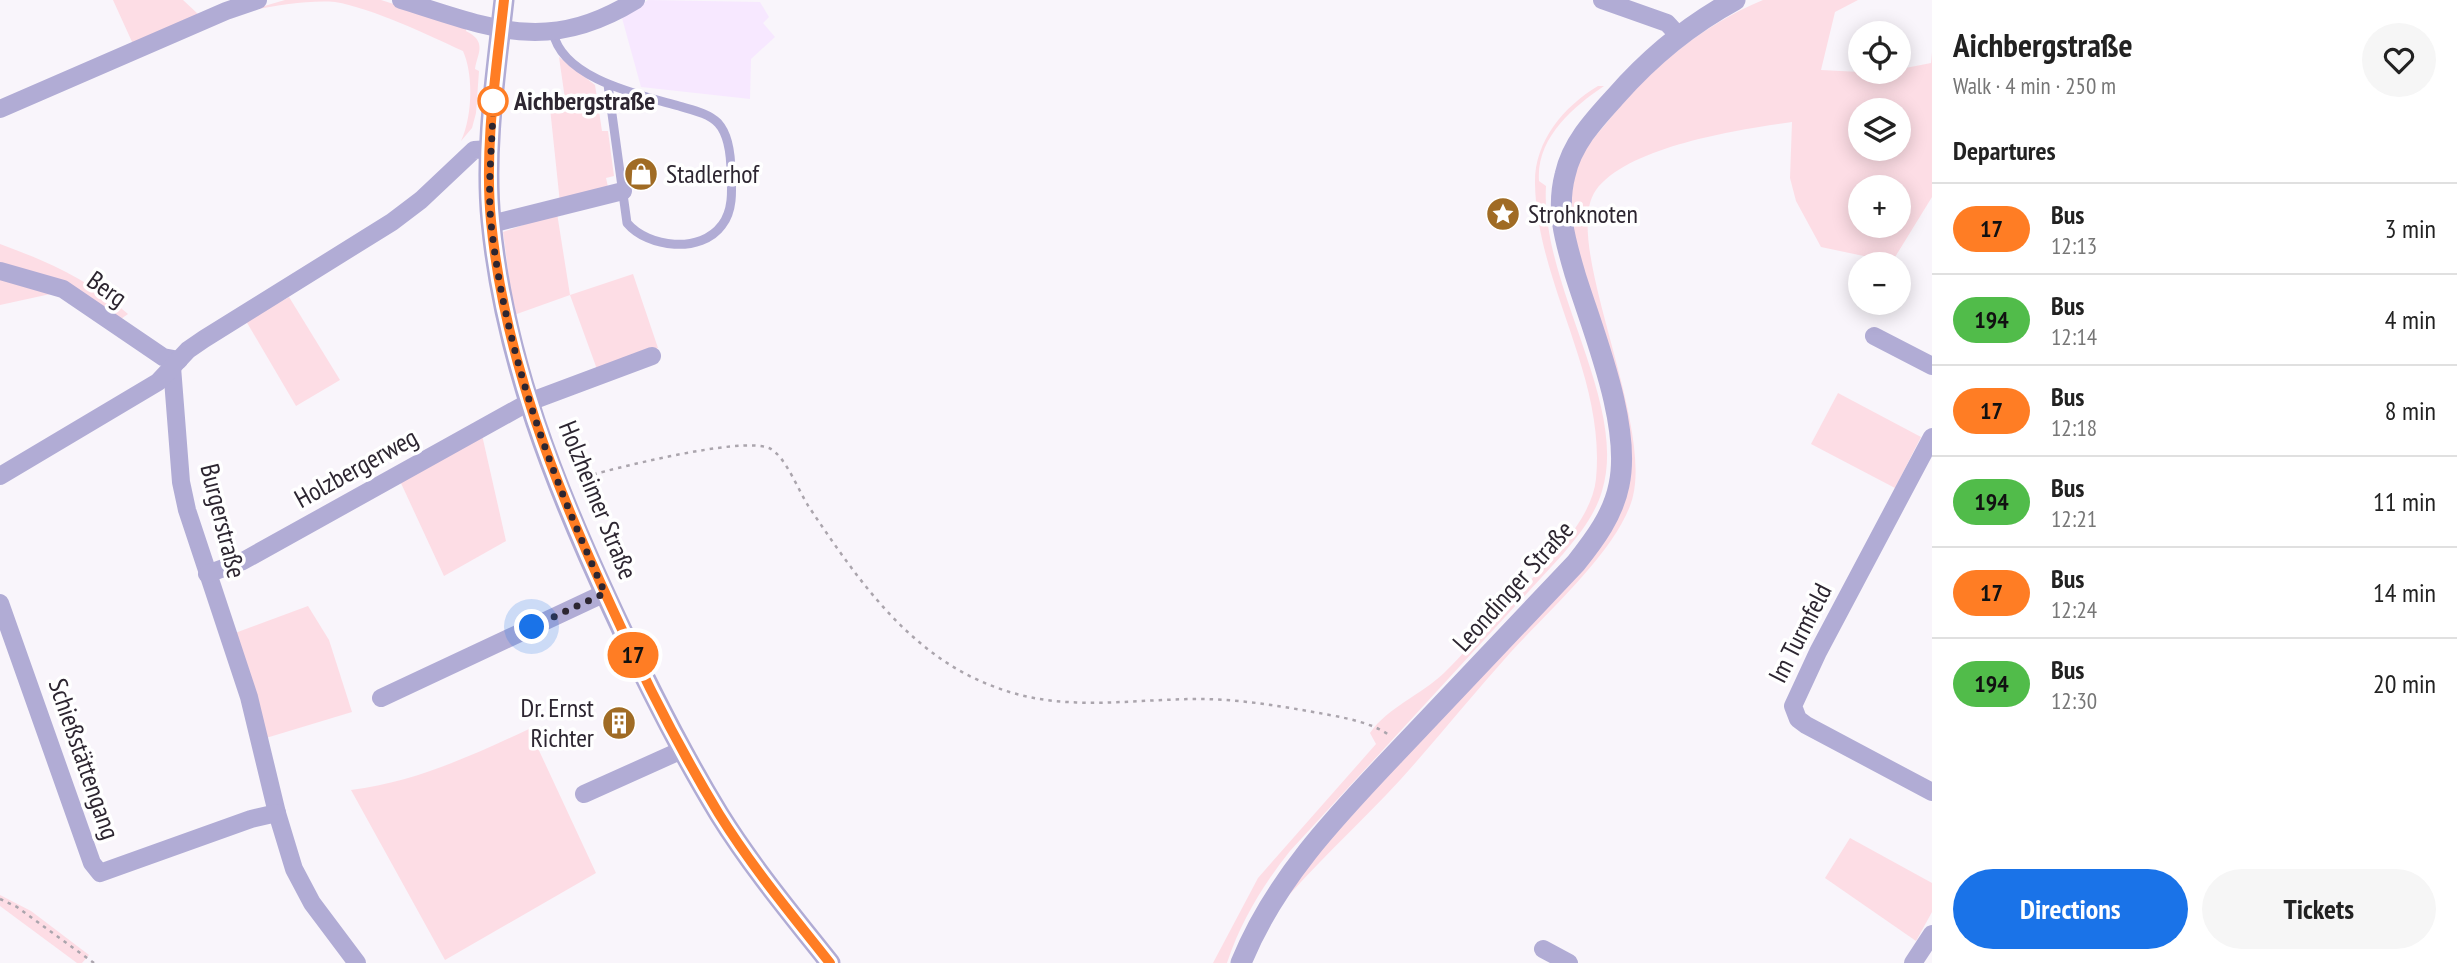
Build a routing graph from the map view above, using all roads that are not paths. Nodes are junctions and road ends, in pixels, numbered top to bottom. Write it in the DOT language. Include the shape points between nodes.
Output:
graph roads {
  1 [pos="258,0"];
  2 [pos="401,0"];
  3 [pos="504,0"];
  4 [pos="636,0"];
  5 [pos="1602,0"];
  6 [pos="1735,0"];
  7 [pos="501,30"];
  8 [pos="553,32"];
  9 [pos="1678,34"];
  10 [pos="608,85"];
  11 [pos="0,109"];
  12 [pos="490,149"];
  13 [pos="623,191"];
  14 [pos="491,224"];
  15 [pos="0,271"];
  16 [pos="1874,336"];
  17 [pos="652,356"];
  18 [pos="175,363"];
  19 [pos="1932,366"];
  20 [pos="529,402"];
  21 [pos="1932,437"];
  22 [pos="0,475"];
  23 [pos="207,574"];
  24 [pos="605,593"];
  25 [pos="0,603"];
  26 [pos="381,698"];
  27 [pos="682,750"];
  28 [pos="1932,792"];
  29 [pos="584,794"];
  30 [pos="277,813"];
  31 [pos="1932,934"];
  32 [pos="1543,949"];
  33 [pos="357,963"];
  34 [pos="830,963"];
  35 [pos="1241,963"];
  36 [pos="1569,963"];
  37 [pos="1913,963"];
  1 -- 11 [label="street"];
  2 -- 7 [label="street"];
  3 -- 7 [label="street, Holzheimer Straße"];
  4 -- 8 [label="street" via="615,12"];
  5 -- 9 [label="street" via="1667,23"];
  6 -- 9 [label="street, Leondinger Straße"];
  7 -- 8 [label="street"];
  7 -- 12 [label="street, Holzheimer Straße"];
  8 -- 10 [label="lane" via="555,46"];
  9 -- 35 [label="street, Leondinger Straße" via="1638,71 1579,141 1565,172 1560,201 1564,235 1618,420 1621,468 1614,503 1576,563 1289,873"];
  10 -- 13 [label="lane"];
  10 -- 13 [label="lane" via="709,117 724,132 731,168 728,216 713,234 691,242 663,243 642,237 628,223"];
  12 -- 14 [label="street, Holzheimer Straße"];
  12 -- 18 [label="street" via="474,150 393,222 204,339"];
  13 -- 14 [label="street"];
  14 -- 20 [label="street, Holzheimer Straße" via="511,343"];
  15 -- 18 [label="street, Berg" via="62,289"];
  16 -- 19 [label="street"];
  17 -- 20 [label="street, Holzbergerweg"];
  18 -- 22 [label="street" via="158,382"];
  18 -- 23 [label="street, Burgerstraße" via="181,482"];
  20 -- 23 [label="street, Holzbergerweg" via="243,561"];
  20 -- 24 [label="street, Holzheimer Straße"];
  21 -- 28 [label="street, Im Turmfeld" via="1793,706 1806,725"];
  23 -- 30 [label="street, Burgerstraße" via="249,697"];
  24 -- 26 [label="street"];
  24 -- 27 [label="street, Holzheimer Straße"];
  25 -- 30 [label="street, Schießstättengang" via="92,863 100,873"];
  27 -- 29 [label="street"];
  27 -- 34 [label="street, Holzheimer Straße" via="766,882"];
  30 -- 33 [label="street, Burgerstraße" via="304,890"];
  31 -- 37 [label="street"];
  32 -- 36 [label="street"];
}
